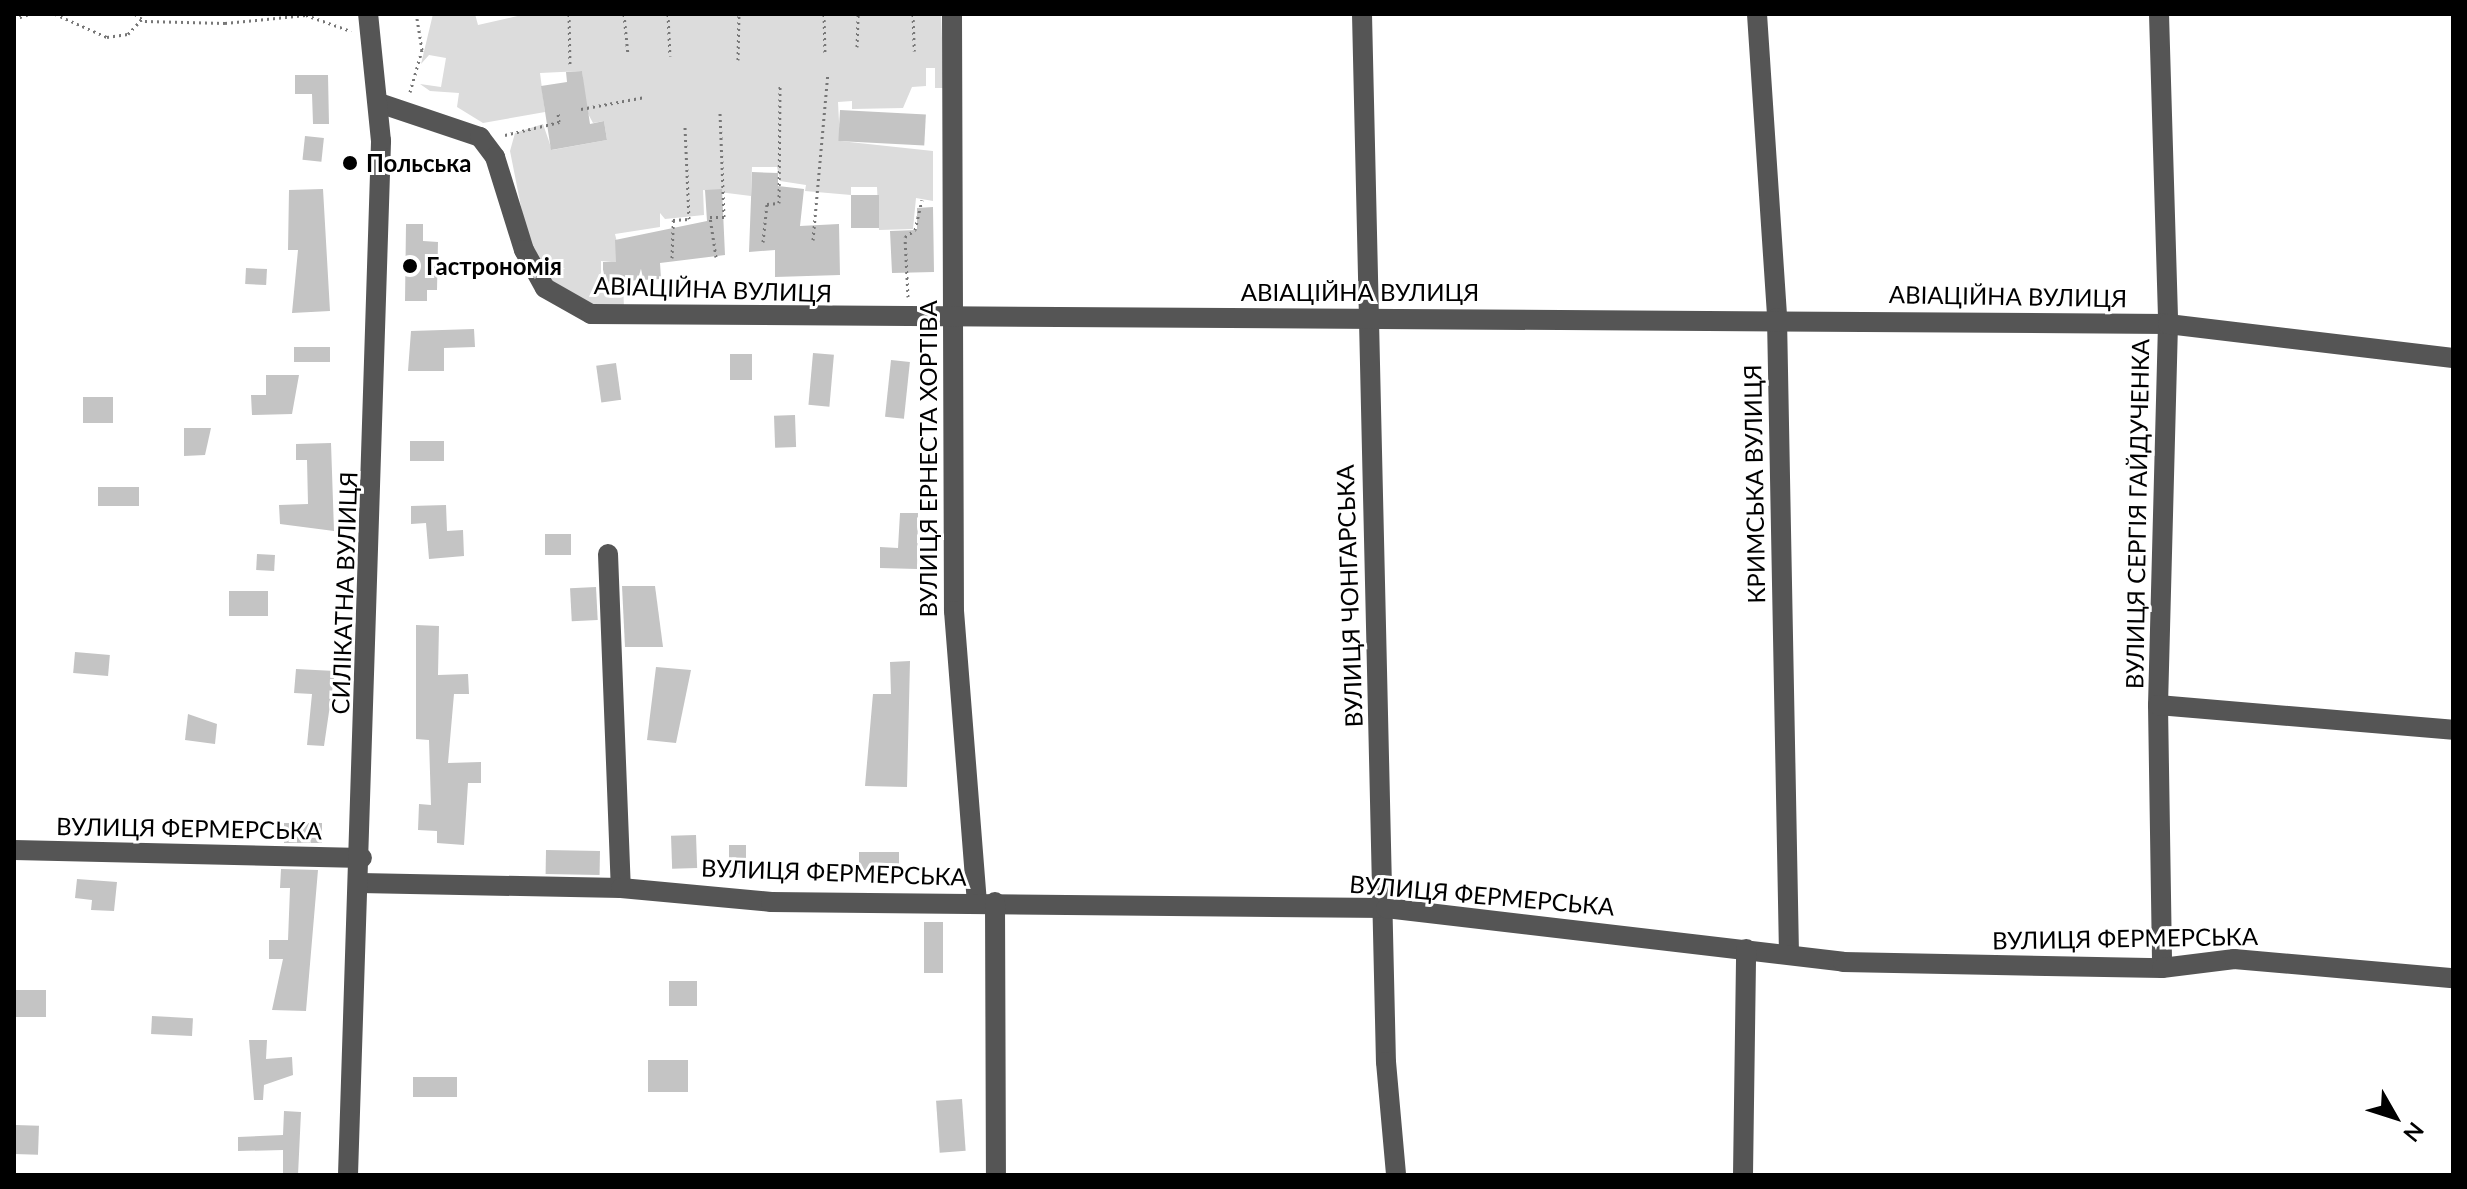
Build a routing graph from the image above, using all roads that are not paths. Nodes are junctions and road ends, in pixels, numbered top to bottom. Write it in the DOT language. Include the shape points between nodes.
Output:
graph roads {
  1 [pos="952,14"];
  2 [pos="1362,14"];
  3 [pos="1757,14"];
  4 [pos="2159,14"];
  5 [pos="367,22"];
  6 [pos="379,103"];
  7 [pos="954,314"];
  8 [pos="1777,318"];
  9 [pos="1365,320"];
  10 [pos="2168,324"];
  11 [pos="2453,358"];
  12 [pos="608,554"];
  13 [pos="2158,705"];
  14 [pos="2453,730"];
  15 [pos="14,850"];
  16 [pos="362,858"];
  17 [pos="360,883"];
  18 [pos="621,888"];
  19 [pos="986,902"];
  20 [pos="1386,908"];
  21 [pos="1746,949"];
  22 [pos="1789,953"];
  23 [pos="2162,968"];
  24 [pos="2453,978"];
  25 [pos="348,1175"];
  26 [pos="996,1175"];
  27 [pos="1396,1175"];
  28 [pos="1743,1175"];
  1 -- 7 [label="street, ВУЛИЦЯ ЕРНЕСТА ХОРТІВА"];
  2 -- 9 [label="street, ВУЛИЦЯ ЧОНГАРСЬКА"];
  3 -- 8 [label="street, КРИМСЬКА ВУЛИЦЯ"];
  4 -- 10 [label="street, ВУЛИЦЯ СЕРГІЯ ГАЙДУЧЕНКА"];
  5 -- 6 [label="street, СИЛІКАТНА ВУЛИЦЯ"];
  6 -- 7 [label="street, АВІАЦІЙНА ВУЛИЦЯ" via="462,126 495,157 524,250 545,288 591,314"];
  6 -- 16 [label="street, СИЛІКАТНА ВУЛИЦЯ"];
  7 -- 9 [label="street, АВІАЦІЙНА ВУЛИЦЯ"];
  7 -- 19 [label="street, ВУЛИЦЯ ЕРНЕСТА ХОРТІВА" via="954,611"];
  8 -- 9 [label="street, АВІАЦІЙНА ВУЛИЦЯ"];
  8 -- 10 [label="street, АВІАЦІЙНА ВУЛИЦЯ"];
  8 -- 22 [label="street, КРИМСЬКА ВУЛИЦЯ"];
  9 -- 20 [label="street, ВУЛИЦЯ ЧОНГАРСЬКА"];
  10 -- 11 [label="street, АВІАЦІЙНА ВУЛИЦЯ"];
  10 -- 13 [label="street, ВУЛИЦЯ СЕРГІЯ ГАЙДУЧЕНКА"];
  12 -- 18 [label="street"];
  13 -- 14 [label="street"];
  13 -- 23 [label="street, ВУЛИЦЯ СЕРГІЯ ГАЙДУЧЕНКА"];
  15 -- 16 [label="street, ВУЛИЦЯ ФЕРМЕРСЬКА"];
  16 -- 17 [label="street, СИЛІКАТНА ВУЛИЦЯ"];
  17 -- 18 [label="street, ВУЛИЦЯ ФЕРМЕРСЬКА"];
  17 -- 25 [label="street, СИЛІКАТНА ВУЛИЦЯ"];
  18 -- 19 [label="street, ВУЛИЦЯ ФЕРМЕРСЬКА" via="771,902"];
  19 -- 20 [label="street, ВУЛИЦЯ ФЕРМЕРСЬКА"];
  19 -- 26 [label="street, ВУЛИЦЯ ЕРНЕСТА ХОРТІВА"];
  20 -- 21 [label="street, ВУЛИЦЯ ФЕРМЕРСЬКА"];
  20 -- 27 [label="street, ВУЛИЦЯ ЧОНГАРСЬКА"];
  21 -- 22 [label="street, ВУЛИЦЯ ФЕРМЕРСЬКА"];
  21 -- 28 [label="street"];
  22 -- 23 [label="street, ВУЛИЦЯ ФЕРМЕРСЬКА" via="1843,962"];
  23 -- 24 [label="street, ВУЛИЦЯ ФЕРМЕРСЬКА" via="2234,959"];
}
